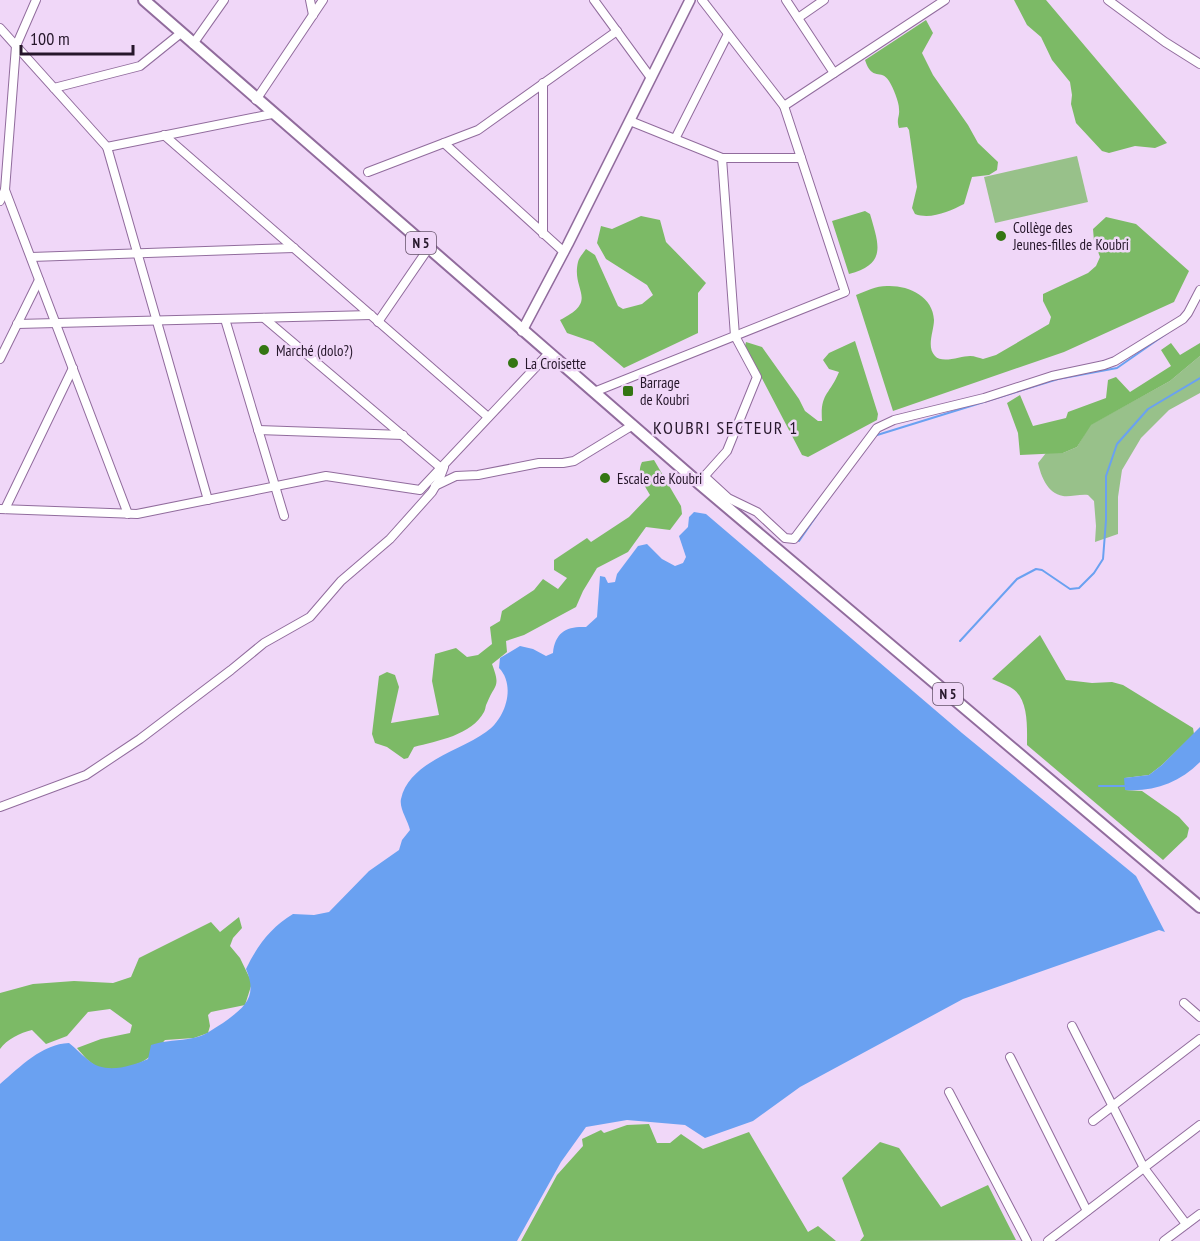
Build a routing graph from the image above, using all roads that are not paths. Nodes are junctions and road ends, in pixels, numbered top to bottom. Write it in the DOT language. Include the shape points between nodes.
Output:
graph roads {
  1 [pos="36,0"];
  2 [pos="144,0"];
  3 [pos="224,0"];
  4 [pos="310,0"];
  5 [pos="323,0"];
  6 [pos="594,0"];
  7 [pos="690,0"];
  8 [pos="702,0"];
  9 [pos="786,0"];
  10 [pos="824,0"];
  11 [pos="945,0"];
  12 [pos="1108,0"];
  13 [pos="313,15"];
  14 [pos="798,18"];
  15 [pos="0,28"];
  16 [pos="617,31"];
  17 [pos="181,33"];
  18 [pos="728,34"];
  19 [pos="193,44"];
  20 [pos="16,46"];
  21 [pos="1200,64"];
  22 [pos="834,73"];
  23 [pos="651,78"];
  24 [pos="543,83"];
  25 [pos="54,88"];
  26 [pos="256,100"];
  27 [pos="784,106"];
  28 [pos="272,114"];
  29 [pos="630,121"];
  30 [pos="164,135"];
  31 [pos="675,139"];
  32 [pos="0,141"];
  33 [pos="9,143"];
  34 [pos="444,143"];
  35 [pos="107,147"];
  36 [pos="722,158"];
  37 [pos="801,159"];
  38 [pos="368,172"];
  39 [pos="5,190"];
  40 [pos="0,201"];
  41 [pos="543,234"];
  42 [pos="294,248"];
  43 [pos="428,249"];
  44 [pos="564,252"];
  45 [pos="138,253"];
  46 [pos="31,257"];
  47 [pos="39,280"];
  48 [pos="1200,290"];
  49 [pos="370,315"];
  50 [pos="264,318"];
  51 [pos="225,319"];
  52 [pos="157,320"];
  53 [pos="378,322"];
  54 [pos="56,323"];
  55 [pos="17,324"];
  56 [pos="522,331"];
  57 [pos="735,336"];
  58 [pos="549,353"];
  59 [pos="0,359"];
  60 [pos="73,368"];
  61 [pos="594,392"];
  62 [pos="488,417"];
  63 [pos="633,425"];
  64 [pos="258,430"];
  65 [pos="402,435"];
  66 [pos="443,465"];
  67 [pos="701,479"];
  68 [pos="275,486"];
  69 [pos="424,486"];
  70 [pos="436,486"];
  71 [pos="208,500"];
  72 [pos="3,509"];
  73 [pos="128,514"];
  74 [pos="284,516"];
  75 [pos="0,807"];
  76 [pos="1200,907"];
  77 [pos="1184,1003"];
  78 [pos="1200,1017"];
  79 [pos="1072,1026"];
  80 [pos="1200,1039"];
  81 [pos="1010,1057"];
  82 [pos="949,1092"];
  83 [pos="1112,1106"];
  84 [pos="1093,1120"];
  85 [pos="1200,1125"];
  86 [pos="1144,1168"];
  87 [pos="1087,1211"];
  88 [pos="1200,1214"];
  89 [pos="1186,1224"];
  90 [pos="1027,1241"];
  91 [pos="1048,1241"];
  92 [pos="1164,1241"];
  1 -- 20 [label="street"];
  2 -- 17 [label="highway, N 5"];
  3 -- 19 [label="street"];
  4 -- 13 [label="street"];
  5 -- 13 [label="street"];
  6 -- 16 [label="street"];
  7 -- 23 [label="main road"];
  8 -- 18 [label="street"];
  9 -- 14 [label="street"];
  10 -- 14 [label="street"];
  11 -- 22 [label="street"];
  12 -- 21 [label="street"];
  13 -- 26 [label="street"];
  14 -- 22 [label="street"];
  15 -- 20 [label="street"];
  16 -- 23 [label="street"];
  16 -- 24 [label="street"];
  17 -- 19 [label="highway, N 5"];
  17 -- 25 [label="street" via="141,66"];
  18 -- 27 [label="street"];
  18 -- 31 [label="street"];
  19 -- 26 [label="highway, N 5"];
  20 -- 25 [label="street"];
  20 -- 33 [label="street"];
  22 -- 27 [label="street"];
  23 -- 29 [label="main road"];
  24 -- 34 [label="street" via="478,130"];
  24 -- 41 [label="street"];
  25 -- 35 [label="street"];
  26 -- 28 [label="highway, N 5"];
  27 -- 37 [label="street"];
  28 -- 30 [label="street"];
  28 -- 43 [label="highway, N 5"];
  29 -- 31 [label="street"];
  29 -- 44 [label="main road"];
  30 -- 35 [label="street"];
  30 -- 42 [label="street"];
  31 -- 36 [label="street"];
  32 -- 33 [label="street"];
  33 -- 39 [label="street"];
  34 -- 38 [label="street"];
  34 -- 41 [label="street"];
  35 -- 45 [label="street"];
  36 -- 37 [label="street"];
  36 -- 57 [label="street"];
  37 -- 57 [label="street" via="845,292"];
  39 -- 40 [label="street"];
  39 -- 46 [label="street"];
  41 -- 44 [label="street"];
  42 -- 45 [label="street"];
  42 -- 49 [label="street"];
  43 -- 53 [label="street"];
  43 -- 56 [label="highway, N 5"];
  44 -- 56 [label="main road"];
  45 -- 46 [label="street"];
  45 -- 52 [label="street"];
  46 -- 47 [label="street"];
  47 -- 54 [label="street"];
  47 -- 55 [label="street"];
  48 -- 67 [label="street" via="1183,319 1115,361 894,420 877,428 794,539 785,538 757,512"];
  49 -- 50 [label="street"];
  49 -- 53 [label="street"];
  50 -- 51 [label="street"];
  50 -- 65 [label="street"];
  51 -- 52 [label="street"];
  51 -- 64 [label="street"];
  52 -- 54 [label="street"];
  52 -- 71 [label="street"];
  53 -- 62 [label="street"];
  54 -- 55 [label="street"];
  54 -- 60 [label="street"];
  55 -- 59 [label="street"];
  56 -- 58 [label="highway, N 5"];
  57 -- 61 [label="street"];
  57 -- 67 [label="street" via="757,377 727,451"];
  58 -- 61 [label="highway, N 5"];
  58 -- 62 [label="street"];
  60 -- 72 [label="street"];
  60 -- 73 [label="street"];
  61 -- 63 [label="highway, N 5"];
  62 -- 66 [label="street"];
  63 -- 67 [label="highway, N 5"];
  63 -- 70 [label="street" via="574,461 456,476"];
  64 -- 65 [label="street"];
  64 -- 68 [label="street"];
  65 -- 66 [label="street"];
  66 -- 69 [label="street"];
  66 -- 70 [label="street"];
  67 -- 76 [label="highway, N 5"];
  68 -- 69 [label="street" via="326,477 420,490"];
  68 -- 71 [label="street"];
  68 -- 74 [label="street"];
  69 -- 70 [label="street"];
  70 -- 75 [label="street" via="390,539 340,581 310,616 264,643 140,739 86,775"];
  71 -- 73 [label="street"];
  72 -- 73 [label="street"];
  77 -- 78 [label="street"];
  79 -- 83 [label="street"];
  80 -- 83 [label="street"];
  81 -- 87 [label="street"];
  82 -- 90 [label="street"];
  83 -- 84 [label="street"];
  83 -- 86 [label="street"];
  85 -- 86 [label="street"];
  86 -- 87 [label="street"];
  86 -- 89 [label="street"];
  87 -- 91 [label="street"];
  88 -- 89 [label="street"];
  89 -- 92 [label="street"];
}
